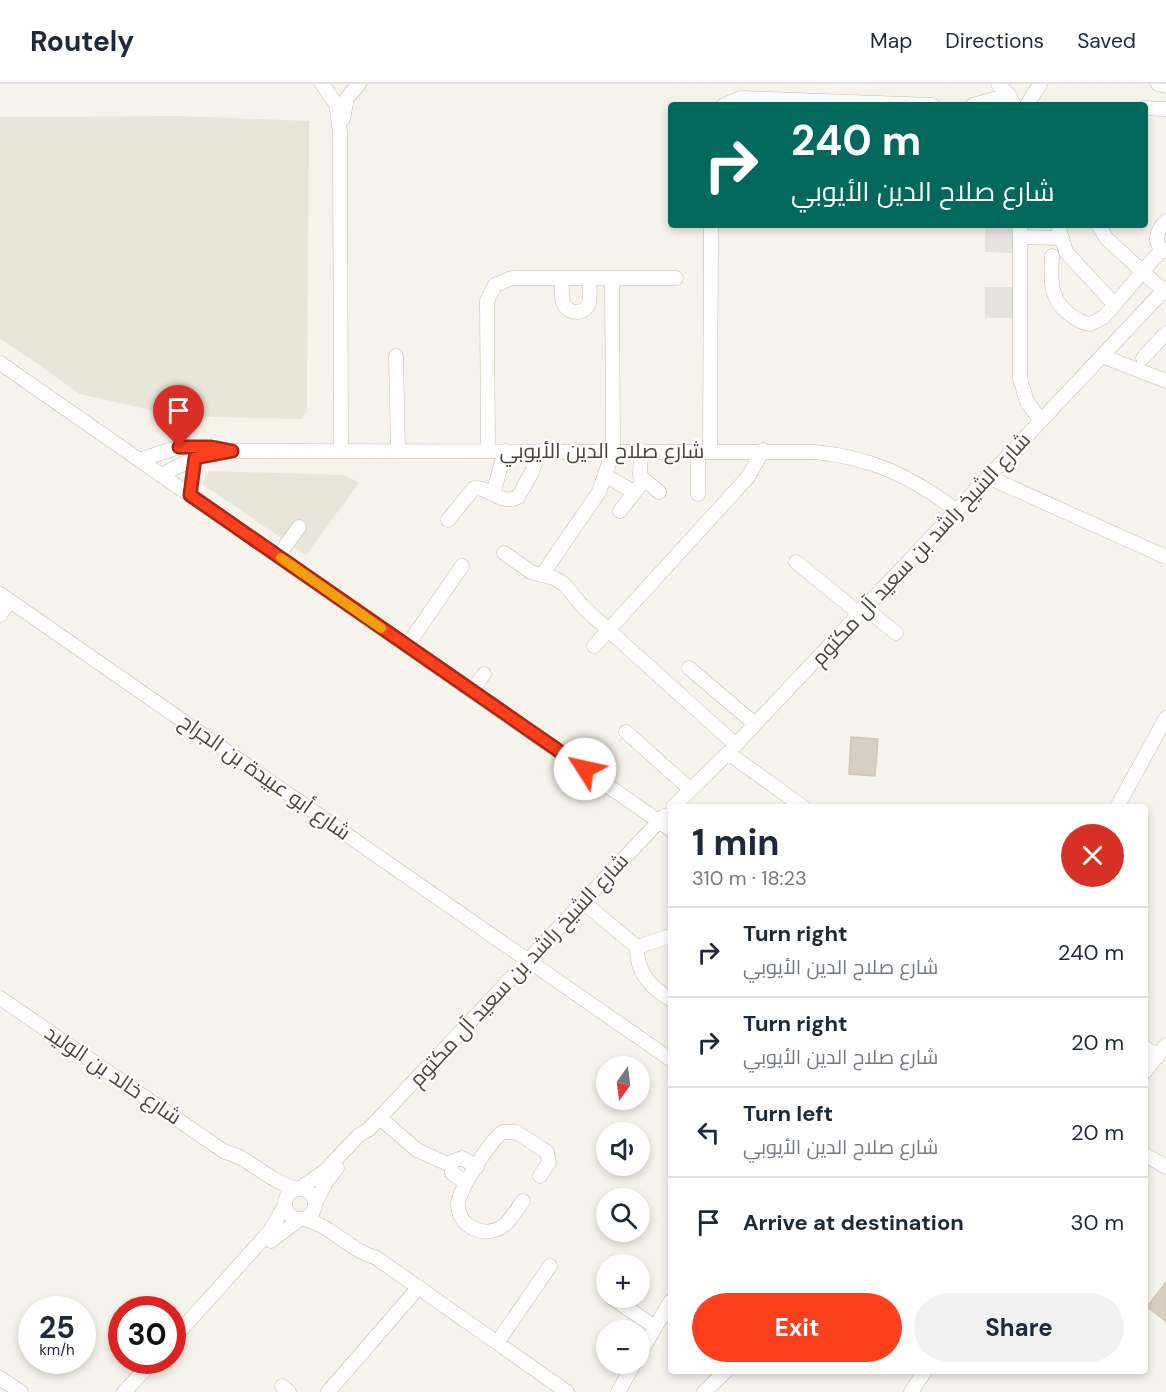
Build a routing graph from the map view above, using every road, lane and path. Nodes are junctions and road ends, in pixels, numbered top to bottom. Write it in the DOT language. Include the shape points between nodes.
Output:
graph roads {
  1 [pos="322,84"];
  2 [pos="359,84"];
  3 [pos="998,84"];
  4 [pos="1040,84"];
  5 [pos="1158,84"];
  6 [pos="1166,86"];
  7 [pos="1012,100"];
  8 [pos="730,102"];
  9 [pos="854,102"];
  10 [pos="996,102"];
  11 [pos="1029,102"];
  12 [pos="1148,108"];
  13 [pos="1166,109"];
  14 [pos="340,132"];
  15 [pos="1166,221"];
  16 [pos="711,228"];
  17 [pos="1100,228"];
  18 [pos="1020,231"];
  19 [pos="1059,232"];
  20 [pos="1164,250"];
  21 [pos="1052,256"];
  22 [pos="1142,272"];
  23 [pos="562,278"];
  24 [pos="589,278"];
  25 [pos="612,278"];
  26 [pos="676,278"];
  27 [pos="1165,291"];
  28 [pos="1114,304"];
  29 [pos="1166,333"];
  30 [pos="1102,356"];
  31 [pos="396,357"];
  32 [pos="1143,358"];
  33 [pos="0,363"];
  34 [pos="1166,381"];
  35 [pos="1041,421"];
  36 [pos="762,450"];
  37 [pos="232,451"];
  38 [pos="341,451"];
  39 [pos="398,451"];
  40 [pos="488,451"];
  41 [pos="505,451"];
  42 [pos="539,451"];
  43 [pos="613,451"];
  44 [pos="641,451"];
  45 [pos="704,451"];
  46 [pos="195,458"];
  47 [pos="139,460"];
  48 [pos="161,475"];
  49 [pos="606,476"];
  50 [pos="988,477"];
  51 [pos="644,480"];
  52 [pos="634,492"];
  53 [pos="659,492"];
  54 [pos="493,494"];
  55 [pos="698,494"];
  56 [pos="190,495"];
  57 [pos="620,511"];
  58 [pos="957,511"];
  59 [pos="448,520"];
  60 [pos="299,527"];
  61 [pos="504,553"];
  62 [pos="278,556"];
  63 [pos="1166,557"];
  64 [pos="796,562"];
  65 [pos="462,566"];
  66 [pos="542,575"];
  67 [pos="5,598"];
  68 [pos="862,611"];
  69 [pos="0,615"];
  70 [pos="609,629"];
  71 [pos="896,633"];
  72 [pos="407,646"];
  73 [pos="594,646"];
  74 [pos="689,668"];
  75 [pos="484,674"];
  76 [pos="472,691"];
  77 [pos="1166,718"];
  78 [pos="755,724"];
  79 [pos="626,732"];
  80 [pos="732,749"];
  81 [pos="690,789"];
  82 [pos="676,804"];
  83 [pos="799,804"];
  84 [pos="1119,804"];
  85 [pos="665,825"];
  86 [pos="583,902"];
  87 [pos="668,937"];
  88 [pos="637,946"];
  89 [pos="529,959"];
  90 [pos="668,997"];
  91 [pos="0,998"];
  92 [pos="1162,1051"];
  93 [pos="668,1058"];
  94 [pos="1148,1068"];
  95 [pos="380,1118"];
  96 [pos="368,1130"];
  97 [pos="225,1152"];
  98 [pos="1148,1156"];
  99 [pos="450,1165"];
  100 [pos="477,1167"];
  101 [pos="1166,1167"];
  102 [pos="540,1176"];
  103 [pos="466,1183"];
  104 [pos="299,1189"];
  105 [pos="523,1201"];
  106 [pos="315,1204"];
  107 [pos="285,1205"];
  108 [pos="302,1219"];
  109 [pos="375,1257"];
  110 [pos="550,1266"];
  111 [pos="228,1281"];
  112 [pos="418,1287"];
  113 [pos="668,1305"];
  114 [pos="627,1308"];
  115 [pos="186,1325"];
  116 [pos="655,1327"];
  117 [pos="650,1336"];
  118 [pos="497,1343"];
  119 [pos="141,1374"];
  120 [pos="628,1374"];
  121 [pos="723,1374"];
  122 [pos="923,1374"];
  123 [pos="0,1378"];
  124 [pos="21,1392"];
  125 [pos="124,1392"];
  126 [pos="328,1392"];
  127 [pos="567,1392"];
  128 [pos="618,1392"];
  129 [pos="704,1392"];
  130 [pos="911,1392"];
  1 -- 14 [label="street" via="336,104"];
  2 -- 14 [label="street" via="346,98"];
  3 -- 7 [label="street"];
  4 -- 11 [label="street"];
  5 -- 6 [label="street"];
  7 -- 10 [label="street"];
  8 -- 9 [label="street" via="749,98"];
  12 -- 13 [label="street"];
  14 -- 38 [label="street"];
  15 -- 20 [label="street" via="1156,234"];
  16 -- 45 [label="street"];
  17 -- 22 [label="street"];
  18 -- 19 [label="street"];
  18 -- 35 [label="street" via="1020,378 1027,402"];
  19 -- 28 [label="street" via="1071,258"];
  20 -- 22 [label="street"];
  21 -- 28 [label="street" via="1052,292 1059,305 1075,319 1094,323"];
  22 -- 27 [label="street"];
  22 -- 28 [label="street"];
  23 -- 24 [label="street"];
  23 -- 24 [label="street" via="563,303 576,312 589,303"];
  23 -- 40 [label="street" via="506,279 495,285 489,295"];
  24 -- 25 [label="street"];
  25 -- 26 [label="street"];
  25 -- 43 [label="street"];
  27 -- 30 [label="street, شارع الشيخ راشد بن سعيد آل مكتوم"];
  29 -- 32 [label="street"];
  30 -- 34 [label="street"];
  30 -- 35 [label="street, شارع الشيخ راشد بن سعيد آل مكتوم"];
  31 -- 39 [label="street"];
  33 -- 47 [label="street"];
  35 -- 50 [label="street, شارع الشيخ راشد بن سعيد آل مكتوم"];
  36 -- 45 [label="street, شارع صلاح الدين الأيوبي"];
  36 -- 58 [label="street, شارع صلاح الدين الأيوبي" via="836,454 876,464 908,477"];
  36 -- 70 [label="street" via="748,477"];
  37 -- 38 [label="street, شارع صلاح الدين الأيوبي"];
  37 -- 46 [label="street, شارع صلاح الدين الأيوبي"];
  37 -- 47 [label="street, شارع صلاح الدين الأيوبي" via="179,447"];
  38 -- 39 [label="street, شارع صلاح الدين الأيوبي"];
  39 -- 40 [label="street, شارع صلاح الدين الأيوبي"];
  40 -- 41 [label="street, شارع صلاح الدين الأيوبي"];
  41 -- 42 [label="street, شارع صلاح الدين الأيوبي"];
  41 -- 54 [label="street"];
  42 -- 43 [label="street, شارع صلاح الدين الأيوبي"];
  42 -- 54 [label="street" via="518,497 507,501"];
  43 -- 44 [label="street, شارع صلاح الدين الأيوبي"];
  43 -- 49 [label="street"];
  44 -- 45 [label="street, شارع صلاح الدين الأيوبي"];
  44 -- 51 [label="street" via="639,473"];
  45 -- 55 [label="street"];
  46 -- 48 [label="street, شارع صلاح الدين الأيوبي"];
  46 -- 56 [label="street"];
  47 -- 48 [label="street"];
  48 -- 56 [label="street"];
  49 -- 52 [label="street"];
  49 -- 66 [label="street"];
  50 -- 58 [label="street, شارع الشيخ راشد بن سعيد آل مكتوم"];
  50 -- 63 [label="street"];
  51 -- 52 [label="street"];
  51 -- 53 [label="street"];
  52 -- 57 [label="street"];
  54 -- 59 [label="street" via="474,488"];
  56 -- 62 [label="street"];
  58 -- 68 [label="street, شارع الشيخ راشد بن سعيد آل مكتوم"];
  60 -- 62 [label="street"];
  61 -- 66 [label="street"];
  62 -- 72 [label="street"];
  64 -- 68 [label="street"];
  65 -- 72 [label="street"];
  66 -- 70 [label="street" via="564,584"];
  67 -- 69 [label="street"];
  67 -- 89 [label="street, شارع أبو عبيدة بن الجراح"];
  68 -- 71 [label="street"];
  68 -- 78 [label="street, شارع الشيخ راشد بن سعيد آل مكتوم"];
  70 -- 73 [label="street"];
  70 -- 80 [label="street"];
  72 -- 76 [label="street"];
  74 -- 78 [label="street"];
  75 -- 76 [label="street"];
  76 -- 85 [label="street"];
  77 -- 84 [label="street"];
  78 -- 80 [label="street, شارع الشيخ راشد بن سعيد آل مكتوم"];
  79 -- 81 [label="street"];
  80 -- 81 [label="street, شارع الشيخ راشد بن سعيد آل مكتوم"];
  80 -- 83 [label="street"];
  81 -- 82 [label="street, شارع الشيخ راشد بن سعيد آل مكتوم"];
  85 -- 86 [label="street, شارع الشيخ راشد بن سعيد آل مكتوم"];
  86 -- 88 [label="street"];
  86 -- 89 [label="street, شارع الشيخ راشد بن سعيد آل مكتوم"];
  87 -- 88 [label="street"];
  88 -- 90 [label="street" via="636,961 645,980"];
  89 -- 93 [label="street, شارع أبو عبيدة بن الجراح"];
  89 -- 95 [label="street, شارع الشيخ راشد بن سعيد آل مكتوم"];
  91 -- 97 [label="street, شارع خالد بن الوليد"];
  92 -- 94 [label="street"];
  95 -- 96 [label="street, شارع الشيخ راشد بن سعيد آل مكتوم"];
  95 -- 99 [label="street" via="417,1150"];
  96 -- 104 [label="street, شارع الشيخ راشد بن سعيد آل مكتوم" via="325,1171"];
  96 -- 106 [label="street, شارع الشيخ راشد بن سعيد آل مكتوم" via="364,1140 326,1182"];
  97 -- 104 [label="street, شارع خالد بن الوليد" via="238,1156 273,1181"];
  97 -- 107 [label="street, شارع خالد بن الوليد"];
  98 -- 101 [label="street"];
  99 -- 100 [label="street" via="454,1159 462,1158"];
  99 -- 103 [label="street" via="452,1173"];
  100 -- 102 [label="street" via="500,1134 512,1131 547,1152 549,1161"];
  100 -- 103 [label="street"];
  103 -- 105 [label="street" via="458,1199 459,1212 465,1223 477,1230 503,1226"];
  104 -- 106 [label="street" via="310,1193"];
  104 -- 107 [label="street" via="290,1193"];
  106 -- 108 [label="street" via="310,1215"];
  106 -- 109 [label="street"];
  107 -- 108 [label="street" via="290,1215"];
  107 -- 111 [label="street" via="275,1225"];
  108 -- 109 [label="street" via="323,1225"];
  108 -- 111 [label="street" via="276,1236"];
  109 -- 112 [label="street"];
  110 -- 118 [label="street"];
  111 -- 115 [label="street"];
  112 -- 118 [label="street"];
  112 -- 126 [label="street"];
  113 -- 116 [label="street"];
  114 -- 116 [label="street"];
  116 -- 117 [label="street"];
  118 -- 127 [label="street"];
  119 -- 125 [label="street"];
  120 -- 128 [label="street"];
  121 -- 129 [label="street"];
  122 -- 130 [label="street"];
  123 -- 124 [label="street"];
}
